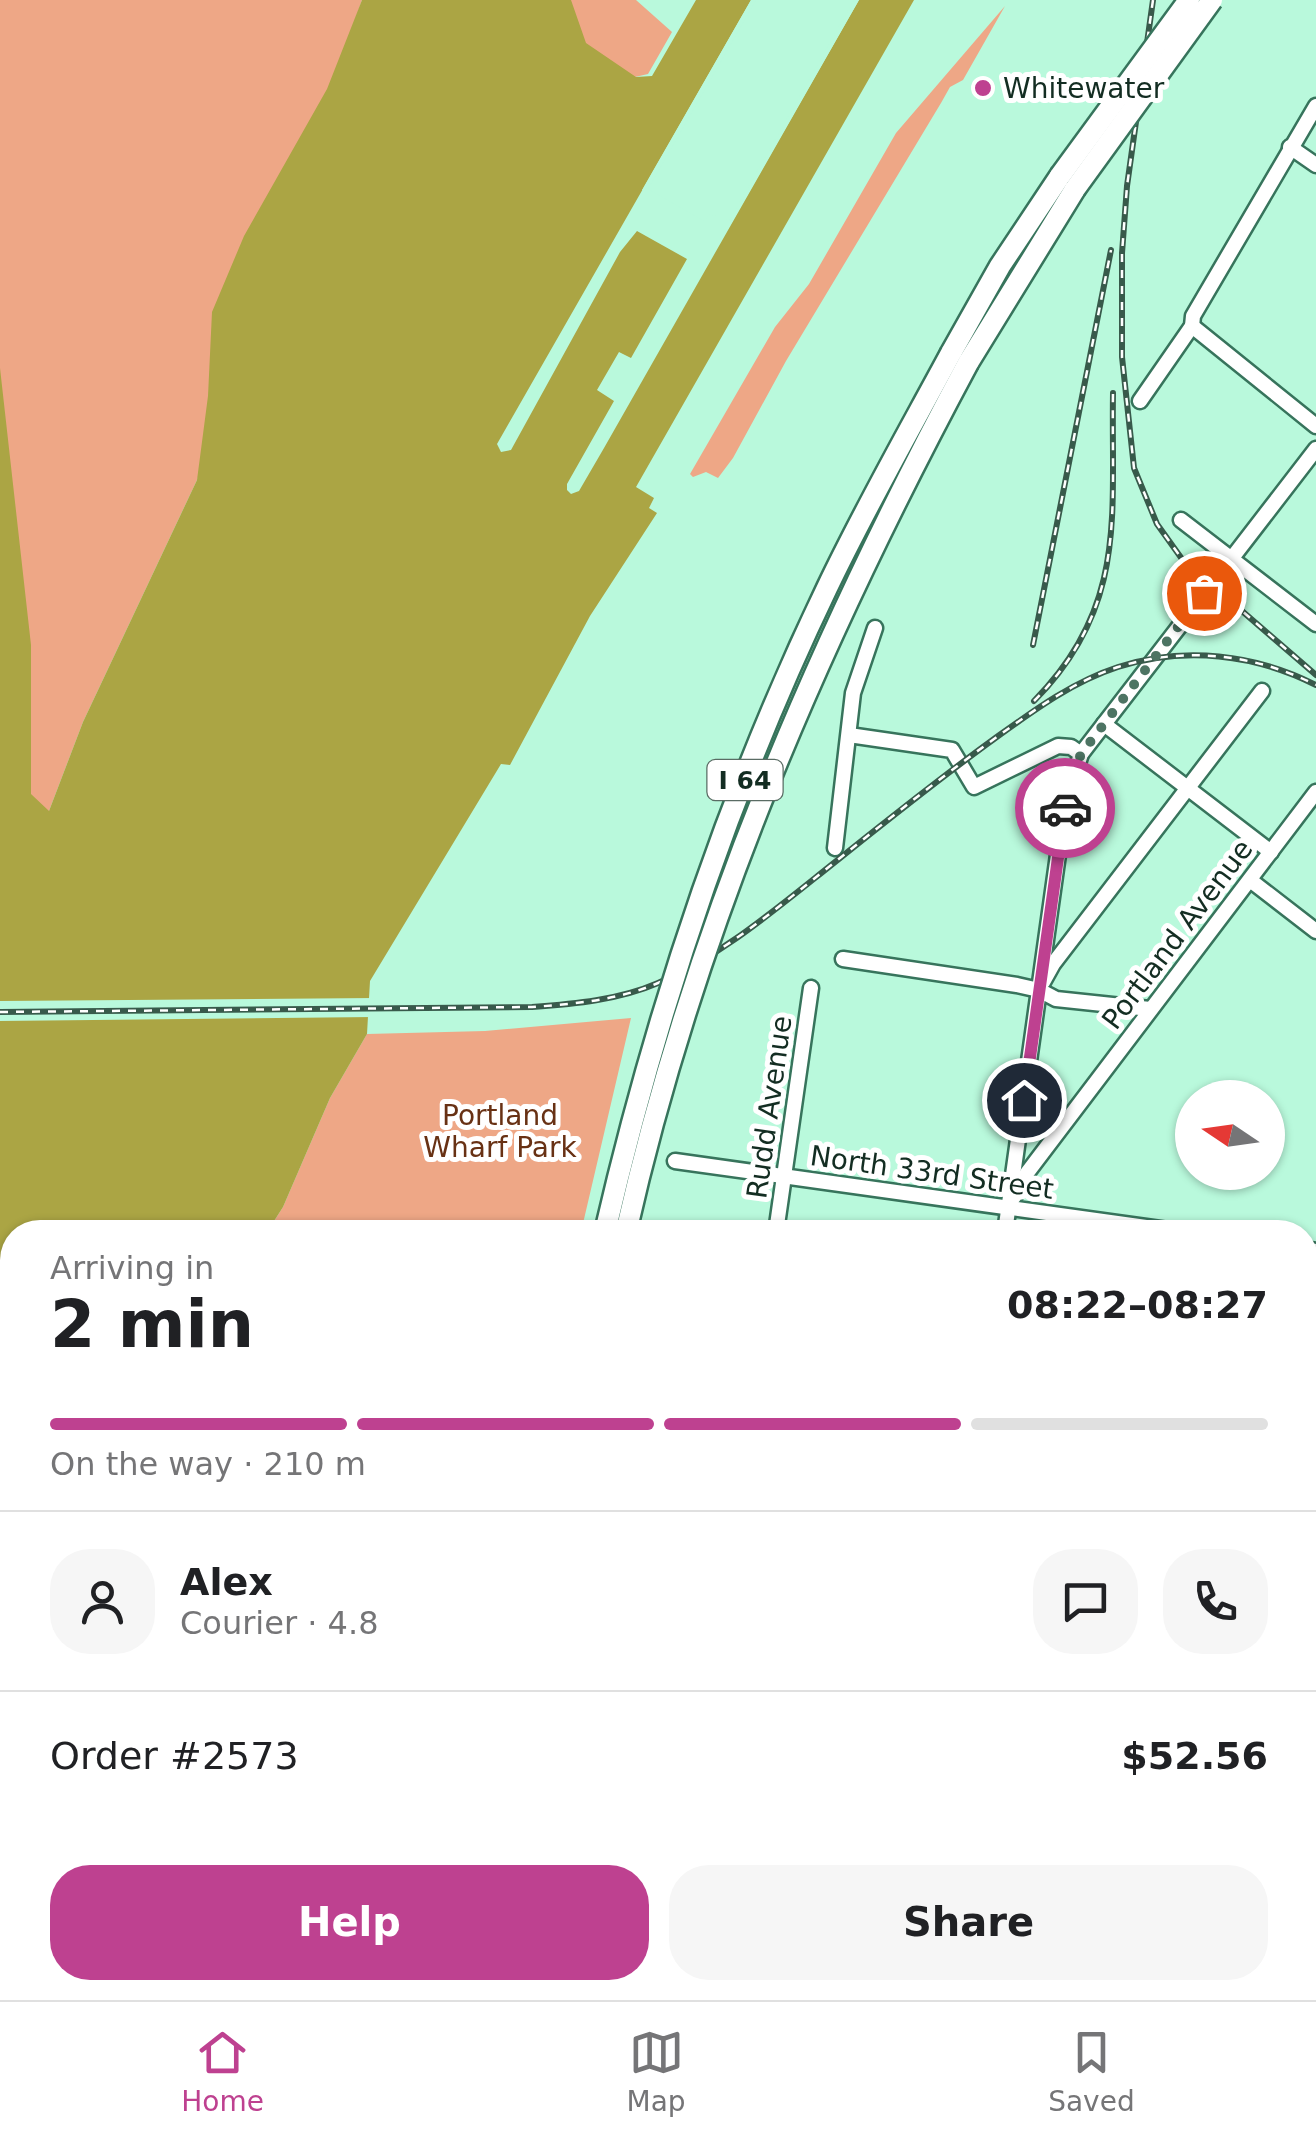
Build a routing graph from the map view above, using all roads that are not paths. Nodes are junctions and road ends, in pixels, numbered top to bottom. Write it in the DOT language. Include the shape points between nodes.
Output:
graph roads {
  1 [pos="1189,0"];
  2 [pos="1212,0"];
  3 [pos="1316,106"];
  4 [pos="1290,147"];
  5 [pos="1316,164"];
  6 [pos="1067,182"];
  7 [pos="1192,326"];
  8 [pos="960,358"];
  9 [pos="1140,401"];
  10 [pos="1316,426"];
  11 [pos="1316,449"];
  12 [pos="1182,520"];
  13 [pos="1231,558"];
  14 [pos="1315,622"];
  15 [pos="875,628"];
  16 [pos="1262,691"];
  17 [pos="1104,724"];
  18 [pos="849,735"];
  19 [pos="1081,754"];
  20 [pos="1186,788"];
  21 [pos="1316,792"];
  22 [pos="835,848"];
  23 [pos="1271,852"];
  24 [pos="1250,880"];
  25 [pos="1316,931"];
  26 [pos="843,959"];
  27 [pos="811,988"];
  28 [pos="1039,990"];
  29 [pos="1150,1010"];
  30 [pos="675,1162"];
  31 [pos="784,1177"];
  32 [pos="1009,1206"];
  33 [pos="608,1220"];
  34 [pos="629,1220"];
  35 [pos="778,1220"];
  36 [pos="1007,1220"];
  37 [pos="1080,1220"];
  1 -- 6 [label="highway, I 64, bridge"];
  2 -- 6 [label="highway, I 64, bridge"];
  3 -- 4 [label="street"];
  4 -- 5 [label="street"];
  4 -- 7 [label="street"];
  6 -- 8 [label="highway, I 64"];
  7 -- 9 [label="street"];
  7 -- 10 [label="street"];
  8 -- 33 [label="highway, I 64, bridge" via="825,592 737,799 654,1041"];
  8 -- 34 [label="highway, I 64, bridge" via="766,787 689,1003"];
  11 -- 13 [label="street"];
  12 -- 13 [label="street"];
  13 -- 14 [label="street"];
  13 -- 17 [label="street"];
  15 -- 18 [label="street" via="852,693"];
  16 -- 20 [label="street"];
  17 -- 19 [label="street"];
  17 -- 20 [label="street"];
  18 -- 19 [label="street" via="952,750 974,787 1058,746"];
  18 -- 22 [label="street"];
  19 -- 28 [label="street" via="1065,805"];
  20 -- 23 [label="street"];
  20 -- 28 [label="street"];
  21 -- 23 [label="street, Portland Avenue"];
  23 -- 24 [label="street, Portland Avenue"];
  24 -- 25 [label="street"];
  24 -- 29 [label="street, Portland Avenue"];
  26 -- 28 [label="street"];
  27 -- 31 [label="street, Rudd Avenue"];
  28 -- 29 [label="street"];
  28 -- 32 [label="street"];
  29 -- 32 [label="street, Portland Avenue"];
  30 -- 31 [label="street, North 33rd Street"];
  31 -- 32 [label="street, North 33rd Street"];
  31 -- 35 [label="street, Rudd Avenue"];
  32 -- 36 [label="street"];
  32 -- 37 [label="street, North 33rd Street"];
}
